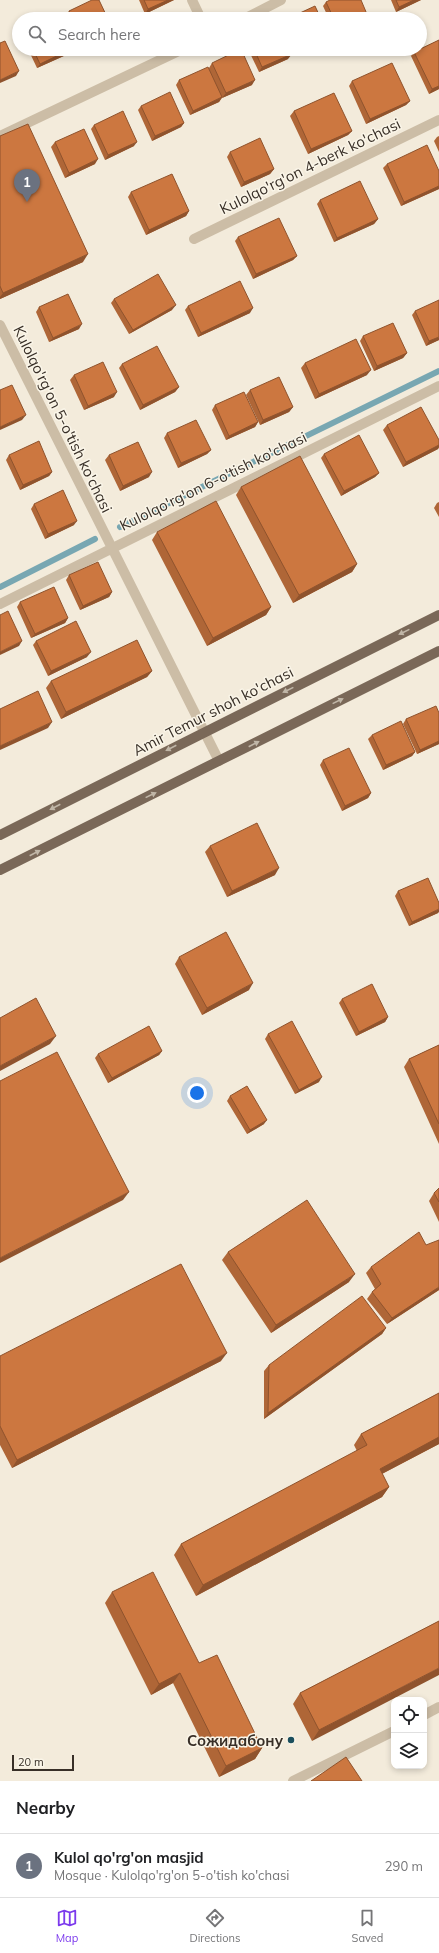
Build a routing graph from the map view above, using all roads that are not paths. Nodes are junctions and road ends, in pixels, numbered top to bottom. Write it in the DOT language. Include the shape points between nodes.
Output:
graph roads {
  1 [pos="192,0"];
  2 [pos="281,0"];
  3 [pos="198,12"];
  4 [pos="258,12"];
  5 [pos="168,56"];
  6 [pos="439,120"];
  7 [pos="0,136"];
  8 [pos="194,239"];
  9 [pos="0,325"];
  10 [pos="439,386"];
  11 [pos="111,548"];
  12 [pos="0,604"];
  13 [pos="439,615"];
  14 [pos="439,651"];
  15 [pos="204,732"];
  16 [pos="219,761"];
  17 [pos="0,835"];
  18 [pos="0,870"];
  19 [pos="439,1707"];
  20 [pos="427,1713"];
  21 [pos="391,1732"];
  22 [pos="293,1781"];
  1 -- 3 [label="street"];
  2 -- 4 [label="street"];
  5 -- 7 [label="street"];
  6 -- 8 [label="street, Kulolqo'rg'on 4-berk ko'chasi"];
  9 -- 11 [label="street, Kulolqo'rg'on 5-o'tish ko'chasi"];
  10 -- 11 [label="street, Kulolqo'rg'on 6-o'tish ko'chasi"];
  11 -- 12 [label="street, Kulolqo'rg'on 6-o'tish ko'chasi"];
  11 -- 15 [label="street, Kulolqo'rg'on 5-o'tish ko'chasi"];
  13 -- 15 [label="main road, Amir Temur shoh ko'chasi, one-way"];
  16 -- 14 [label="main road, one-way"];
  15 -- 16 [label="street, Kulolqo'rg'on 5-o'tish ko'chasi"];
  15 -- 17 [label="main road, Amir Temur shoh ko'chasi, one-way"];
  18 -- 16 [label="main road, one-way"];
  19 -- 20 [label="street"];
  21 -- 22 [label="street"];
}
